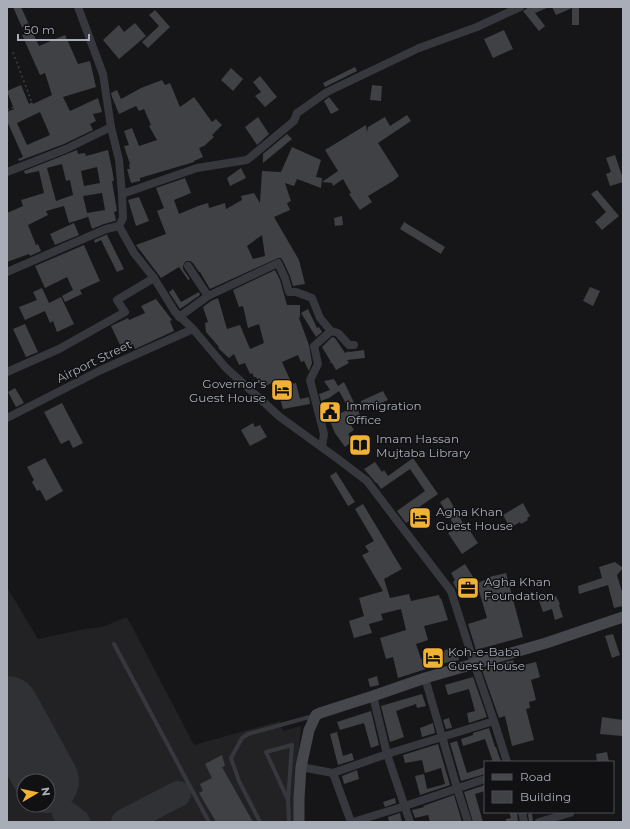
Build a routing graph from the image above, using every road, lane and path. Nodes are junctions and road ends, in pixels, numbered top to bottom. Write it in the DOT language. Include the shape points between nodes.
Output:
graph roads {
  1 [pos="78,7"];
  2 [pos="520,7"];
  3 [pos="12,50"];
  4 [pos="7,110"];
  5 [pos="111,127"];
  6 [pos="7,172"];
  7 [pos="122,194"];
  8 [pos="119,226"];
  9 [pos="188,266"];
  10 [pos="7,272"];
  11 [pos="154,278"];
  12 [pos="208,296"];
  13 [pos="179,317"];
  14 [pos="193,329"];
  15 [pos="331,331"];
  16 [pos="354,345"];
  17 [pos="7,372"];
  18 [pos="7,418"];
  19 [pos="322,447"];
  20 [pos="623,617"];
  21 [pos="114,644"];
  22 [pos="474,663"];
  23 [pos="425,678"];
  24 [pos="373,696"];
  25 [pos="316,715"];
  26 [pos="494,721"];
  27 [pos="442,737"];
  28 [pos="387,754"];
  29 [pos="507,761"];
  30 [pos="301,767"];
  31 [pos="333,773"];
  32 [pos="484,779"];
  33 [pos="457,788"];
  34 [pos="288,800"];
  35 [pos="404,806"];
  36 [pos="570,813"];
  37 [pos="209,822"];
  38 [pos="260,822"];
  39 [pos="289,822"];
  40 [pos="299,822"];
  41 [pos="352,822"];
  42 [pos="410,822"];
  43 [pos="468,822"];
  44 [pos="540,822"];
  1 -- 5 [label="street" via="103,74"];
  2 -- 7 [label="street" via="477,27 419,48 327,92 297,113 294,121 247,160 197,168"];
  3 -- 4 [label="path" via="31,100"];
  5 -- 6 [label="street" via="66,149"];
  5 -- 7 [label="street" via="119,160"];
  7 -- 8 [label="street" via="123,218"];
  8 -- 10 [label="street" via="106,229"];
  8 -- 11 [label="street" via="134,253"];
  9 -- 12 [label="street"];
  11 -- 13 [label="street"];
  11 -- 17 [label="street" via="117,300 125,312 59,349"];
  12 -- 13 [label="street"];
  12 -- 15 [label="street" via="278,263 289,292 312,298 320,318"];
  13 -- 14 [label="street"];
  14 -- 18 [label="street, Airport Street" via="102,370"];
  14 -- 19 [label="street" via="226,368 280,417"];
  15 -- 16 [label="street" via="338,333 349,345"];
  15 -- 19 [label="street" via="314,346 318,364 310,380 324,434"];
  19 -- 22 [label="street" via="367,481 451,591"];
  20 -- 22 [label="street" via="546,643"];
  21 -- 37 [label="lane"];
  22 -- 23 [label="street"];
  22 -- 26 [label="street"];
  23 -- 24 [label="street"];
  23 -- 27 [label="street"];
  24 -- 25 [label="street"];
  24 -- 28 [label="street"];
  25 -- 30 [label="street" via="309,730"];
  25 -- 38 [label="lane" via="248,734 242,738 231,758 239,781"];
  26 -- 27 [label="street"];
  26 -- 29 [label="street"];
  27 -- 28 [label="street"];
  27 -- 33 [label="street"];
  28 -- 31 [label="street"];
  28 -- 35 [label="street"];
  30 -- 31 [label="street"];
  30 -- 40 [label="street"];
  31 -- 41 [label="street"];
  32 -- 33 [label="street"];
  33 -- 35 [label="street"];
  33 -- 43 [label="street"];
  34 -- 34 [label="lane" via="266,752 292,745 289,792"];
  34 -- 39 [label="lane"];
  35 -- 41 [label="street"];
  35 -- 42 [label="street"];
  36 -- 44 [label="street"];
}
